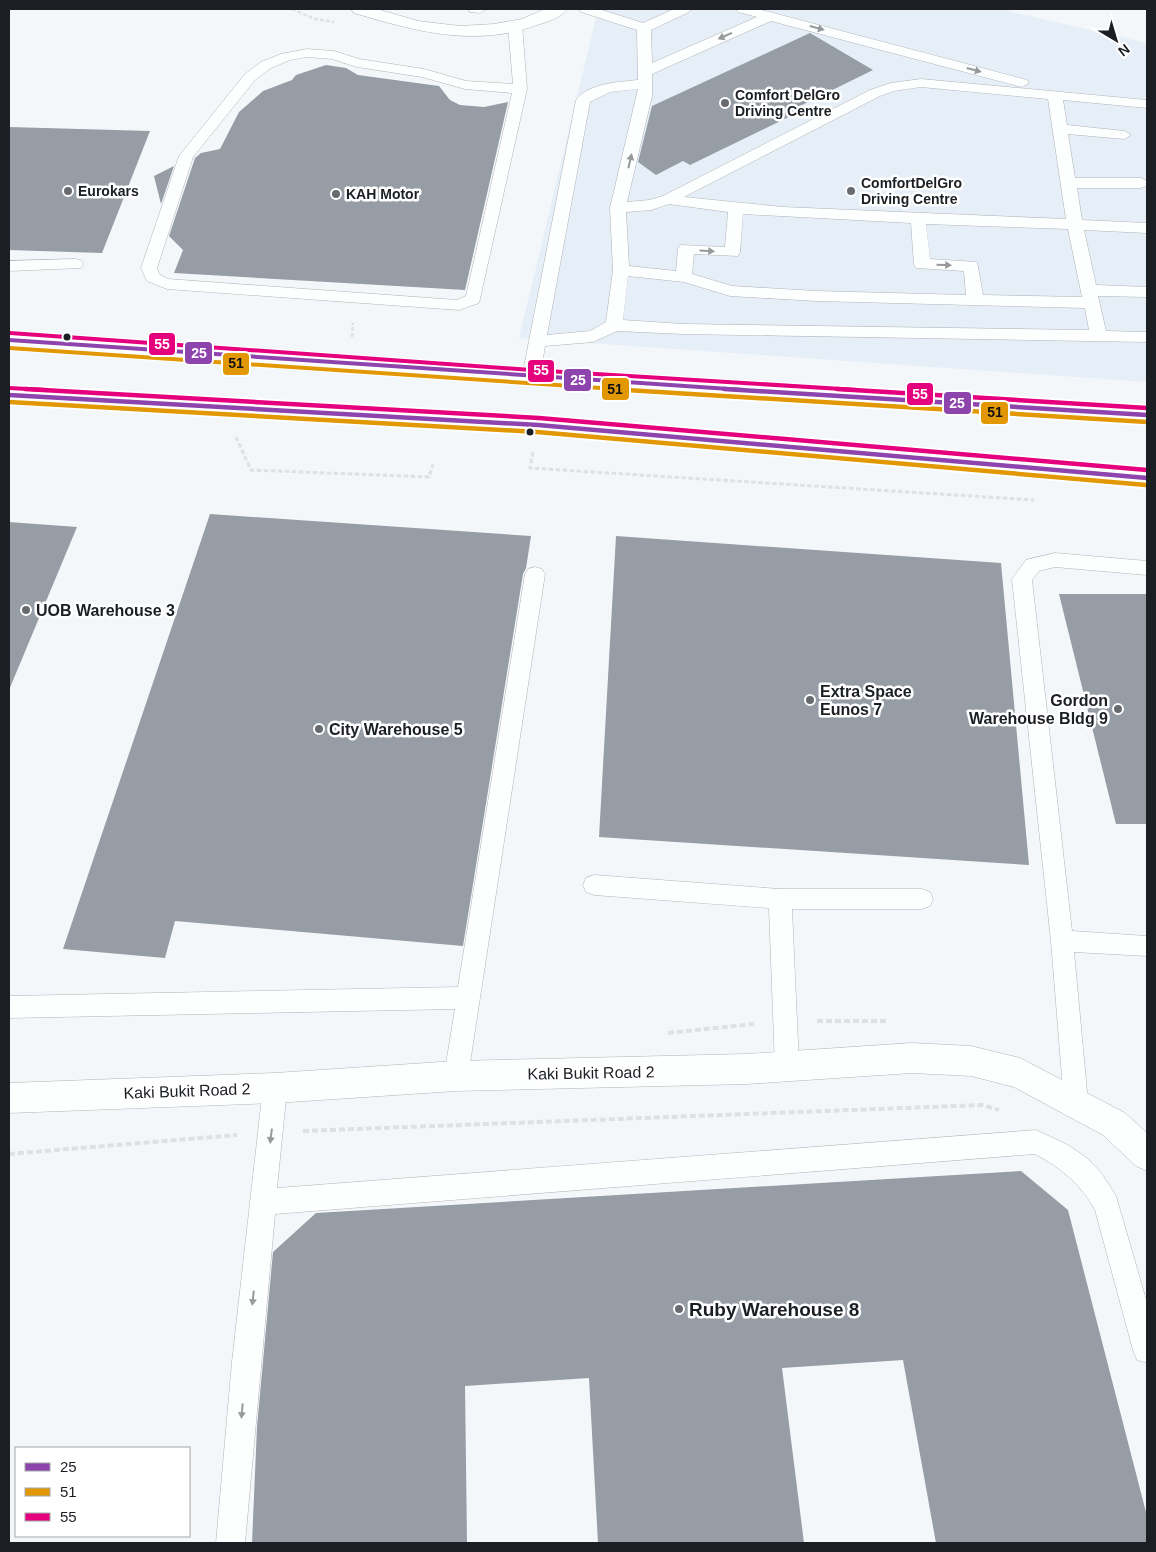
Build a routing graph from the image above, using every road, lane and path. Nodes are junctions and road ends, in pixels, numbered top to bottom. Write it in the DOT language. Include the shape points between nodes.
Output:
graph roads {
  1 [pos="360,9"];
  2 [pos="475,9"];
  3 [pos="480,9"];
  4 [pos="558,9"];
  5 [pos="586,9"];
  6 [pos="684,9"];
  7 [pos="743,9"];
  8 [pos="770,16"];
  9 [pos="515,25"];
  10 [pos="644,28"];
  11 [pos="644,78"];
  12 [pos="520,89"];
  13 [pos="1055,95"];
  14 [pos="1147,104"];
  15 [pos="1060,129"];
  16 [pos="1124,135"];
  17 [pos="1069,183"];
  18 [pos="1141,183"];
  19 [pos="668,199"];
  20 [pos="618,208"];
  21 [pos="736,208"];
  22 [pos="918,220"];
  23 [pos="1075,225"];
  24 [pos="1147,228"];
  25 [pos="75,264"];
  26 [pos="9,266"];
  27 [pos="622,270"];
  28 [pos="684,276"];
  29 [pos="1147,292"];
  30 [pos="1090,296"];
  31 [pos="975,300"];
  32 [pos="354,320"];
  33 [pos="614,324"];
  34 [pos="1099,336"];
  35 [pos="1147,337"];
  36 [pos="9,340"];
  37 [pos="537,341"];
  38 [pos="351,344"];
  39 [pos="531,377"];
  40 [pos="9,395"];
  41 [pos="1147,415"];
  42 [pos="228,436"];
  43 [pos="433,464"];
  44 [pos="530,468"];
  45 [pos="1147,478"];
  46 [pos="1038,500"];
  47 [pos="1147,568"];
  48 [pos="535,574"];
  49 [pos="594,885"];
  50 [pos="780,899"];
  51 [pos="922,899"];
  52 [pos="1062,941"];
  53 [pos="1147,946"];
  54 [pos="468,998"];
  55 [pos="9,1006"];
  56 [pos="787,1066"];
  57 [pos="456,1076"];
  58 [pos="275,1088"];
  59 [pos="9,1098"];
  60 [pos="1076,1102"];
  61 [pos="1000,1110"];
  62 [pos="272,1133"];
  63 [pos="9,1154"];
  64 [pos="1147,1155"];
  65 [pos="263,1202"];
  66 [pos="1147,1350"];
  67 [pos="230,1543"];
  1 -- 9 [label="main road" via="426,28 469,31"];
  2 -- 3 [label="lane"];
  4 -- 9 [label="main road"];
  5 -- 10 [label="lane"];
  6 -- 10 [label="lane"];
  7 -- 8 [label="lane"];
  8 -- 11 [label="lane, one-way"];
  8 -- 13 [label="lane, one-way" via="1015,80"];
  9 -- 12 [label="lane"];
  10 -- 11 [label="lane"];
  20 -- 11 [label="lane, one-way" via="645,96"];
  11 -- 37 [label="lane" via="610,86 583,100"];
  12 -- 12 [label="lane" via="473,299 467,303 459,305 167,284 155,281 151,276 149,268 186,156 250,77 266,66 307,52 424,73 465,85"];
  13 -- 14 [label="lane"];
  13 -- 15 [label="lane"];
  13 -- 19 [label="lane" via="921,83 891,87"];
  15 -- 16 [label="lane"];
  15 -- 17 [label="lane"];
  17 -- 18 [label="lane"];
  17 -- 23 [label="lane"];
  19 -- 20 [label="lane" via="651,205"];
  19 -- 21 [label="lane"];
  20 -- 27 [label="lane"];
  21 -- 22 [label="lane"];
  28 -- 21 [label="lane, one-way" via="686,249 732,252"];
  22 -- 23 [label="lane"];
  22 -- 31 [label="lane, one-way" via="922,264 971,266"];
  23 -- 24 [label="lane"];
  23 -- 30 [label="lane"];
  25 -- 26 [label="lane"];
  27 -- 28 [label="lane"];
  27 -- 33 [label="lane"];
  28 -- 31 [label="lane" via="730,291"];
  29 -- 30 [label="lane"];
  30 -- 31 [label="lane"];
  30 -- 34 [label="lane"];
  32 -- 38 [label="path"];
  33 -- 34 [label="lane" via="683,329"];
  33 -- 37 [label="lane" via="593,336"];
  34 -- 35 [label="lane"];
  36 -- 39 [label="main road"];
  37 -- 39 [label="lane"];
  39 -- 41 [label="main road"];
  40 -- 45 [label="main road" via="538,425"];
  42 -- 43 [label="path" via="238,437 251,470 429,477"];
  44 -- 46 [label="path"];
  47 -- 52 [label="lane" via="1055,560 1032,565 1022,579"];
  48 -- 54 [label="lane"];
  49 -- 50 [label="lane"];
  50 -- 51 [label="lane"];
  50 -- 56 [label="lane"];
  52 -- 53 [label="lane"];
  52 -- 60 [label="lane"];
  54 -- 55 [label="lane"];
  54 -- 57 [label="lane"];
  56 -- 57 [label="main road, Kaki Bukit Road 2"];
  56 -- 60 [label="main road, Kaki Bukit Road 2" via="912,1058 971,1061 1020,1073"];
  57 -- 58 [label="main road, Kaki Bukit Road 2"];
  58 -- 59 [label="main road, Kaki Bukit Road 2"];
  58 -- 62 [label="lane"];
  60 -- 64 [label="main road, Kaki Bukit Road 2" via="1114,1124"];
  61 -- 62 [label="path" via="982,1105"];
  62 -- 63 [label="path"];
  62 -- 65 [label="lane, one-way"];
  65 -- 66 [label="lane" via="1036,1142 1083,1169 1097,1186 1107,1205"];
  65 -- 67 [label="lane, one-way"];
}
